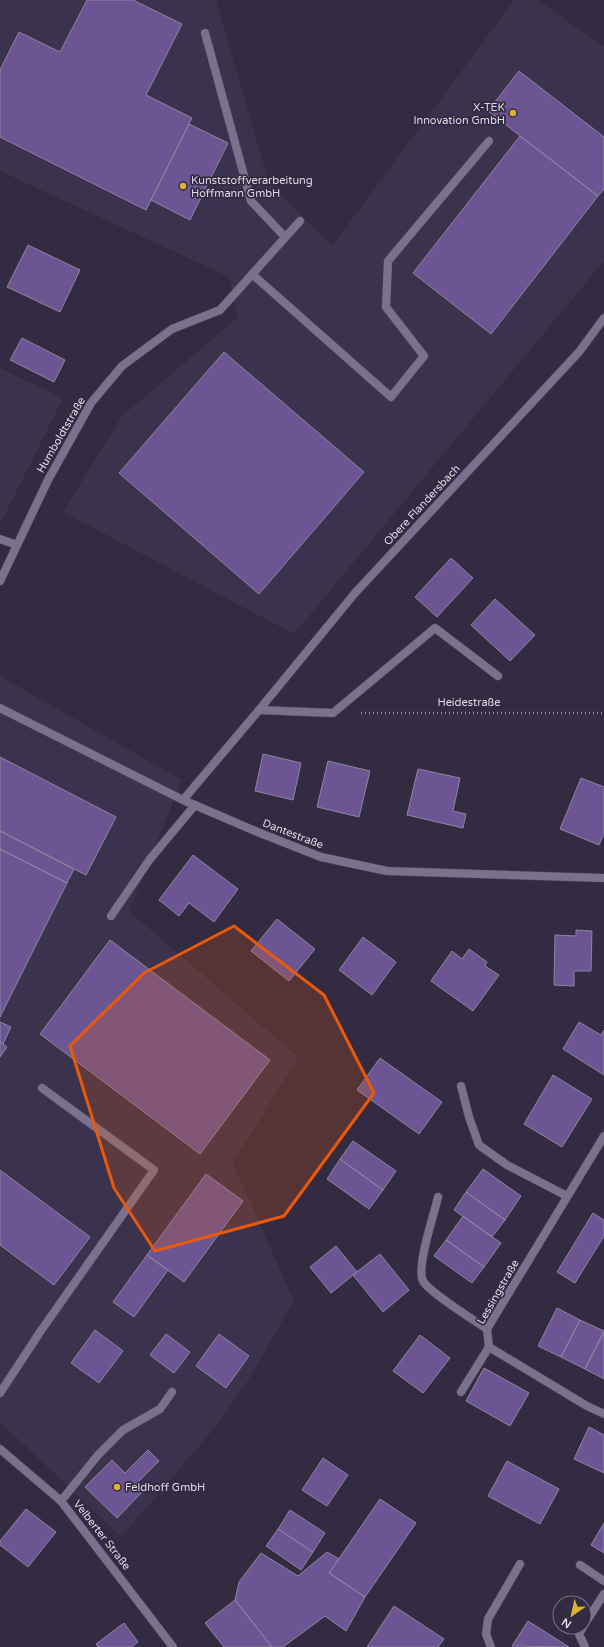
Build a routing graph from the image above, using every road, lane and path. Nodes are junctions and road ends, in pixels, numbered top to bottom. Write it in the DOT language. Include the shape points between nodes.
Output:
graph roads {
  1 [pos="205,33"];
  2 [pos="489,141"];
  3 [pos="300,221"];
  4 [pos="285,237"];
  5 [pos="252,274"];
  6 [pos="604,318"];
  7 [pos="0,539"];
  8 [pos="17,545"];
  9 [pos="0,581"];
  10 [pos="498,676"];
  11 [pos="0,708"];
  12 [pos="259,710"];
  13 [pos="333,713"];
  14 [pos="604,713"];
  15 [pos="183,800"];
  16 [pos="195,805"];
  17 [pos="604,878"];
  18 [pos="111,916"];
  19 [pos="461,1086"];
  20 [pos="42,1088"];
  21 [pos="604,1136"];
  22 [pos="567,1196"];
  23 [pos="438,1197"];
  24 [pos="487,1329"];
  25 [pos="489,1347"];
  26 [pos="172,1392"];
  27 [pos="461,1392"];
  28 [pos="0,1393"];
  29 [pos="604,1414"];
  30 [pos="0,1449"];
  31 [pos="61,1501"];
  32 [pos="520,1564"];
  33 [pos="580,1565"];
  34 [pos="604,1581"];
  35 [pos="604,1594"];
  36 [pos="592,1613"];
  37 [pos="579,1635"];
  38 [pos="174,1647"];
  39 [pos="491,1647"];
  40 [pos="585,1647"];
  1 -- 4 [label="street" via="251,201"];
  2 -- 5 [label="street" via="388,261 386,307 424,356 391,397"];
  3 -- 4 [label="street, Humboldtstraße"];
  4 -- 5 [label="street, Humboldtstraße"];
  5 -- 8 [label="street, Humboldtstraße" via="220,310 172,329 122,366 91,403 48,480"];
  6 -- 12 [label="street, Obere Flandersbach" via="579,352 355,593"];
  7 -- 8 [label="street"];
  8 -- 9 [label="street, Humboldtstraße"];
  10 -- 13 [label="street" via="434,628"];
  11 -- 15 [label="street, Dantestraße"];
  12 -- 13 [label="street"];
  12 -- 15 [label="street"];
  13 -- 14 [label="path, Heidestraße"];
  15 -- 16 [label="street, Dantestraße"];
  16 -- 17 [label="street, Dantestraße" via="321,857 387,871"];
  16 -- 18 [label="street" via="150,859"];
  19 -- 22 [label="street" via="468,1117 479,1145 507,1165"];
  20 -- 28 [label="street" via="154,1170"];
  21 -- 22 [label="street, Lessingstraße"];
  22 -- 24 [label="street, Lessingstraße"];
  23 -- 24 [label="street" via="421,1265 423,1281 436,1294"];
  24 -- 25 [label="street, Lessingstraße"];
  25 -- 27 [label="street"];
  25 -- 29 [label="street"];
  26 -- 31 [label="street" via="160,1409 123,1430 98,1455"];
  30 -- 31 [label="street, Velberter Straße"];
  31 -- 38 [label="street, Velberter Straße"];
  32 -- 39 [label="street" via="488,1618 486,1634"];
  33 -- 34 [label="street"];
  35 -- 36 [label="street"];
  37 -- 40 [label="street"];
}
